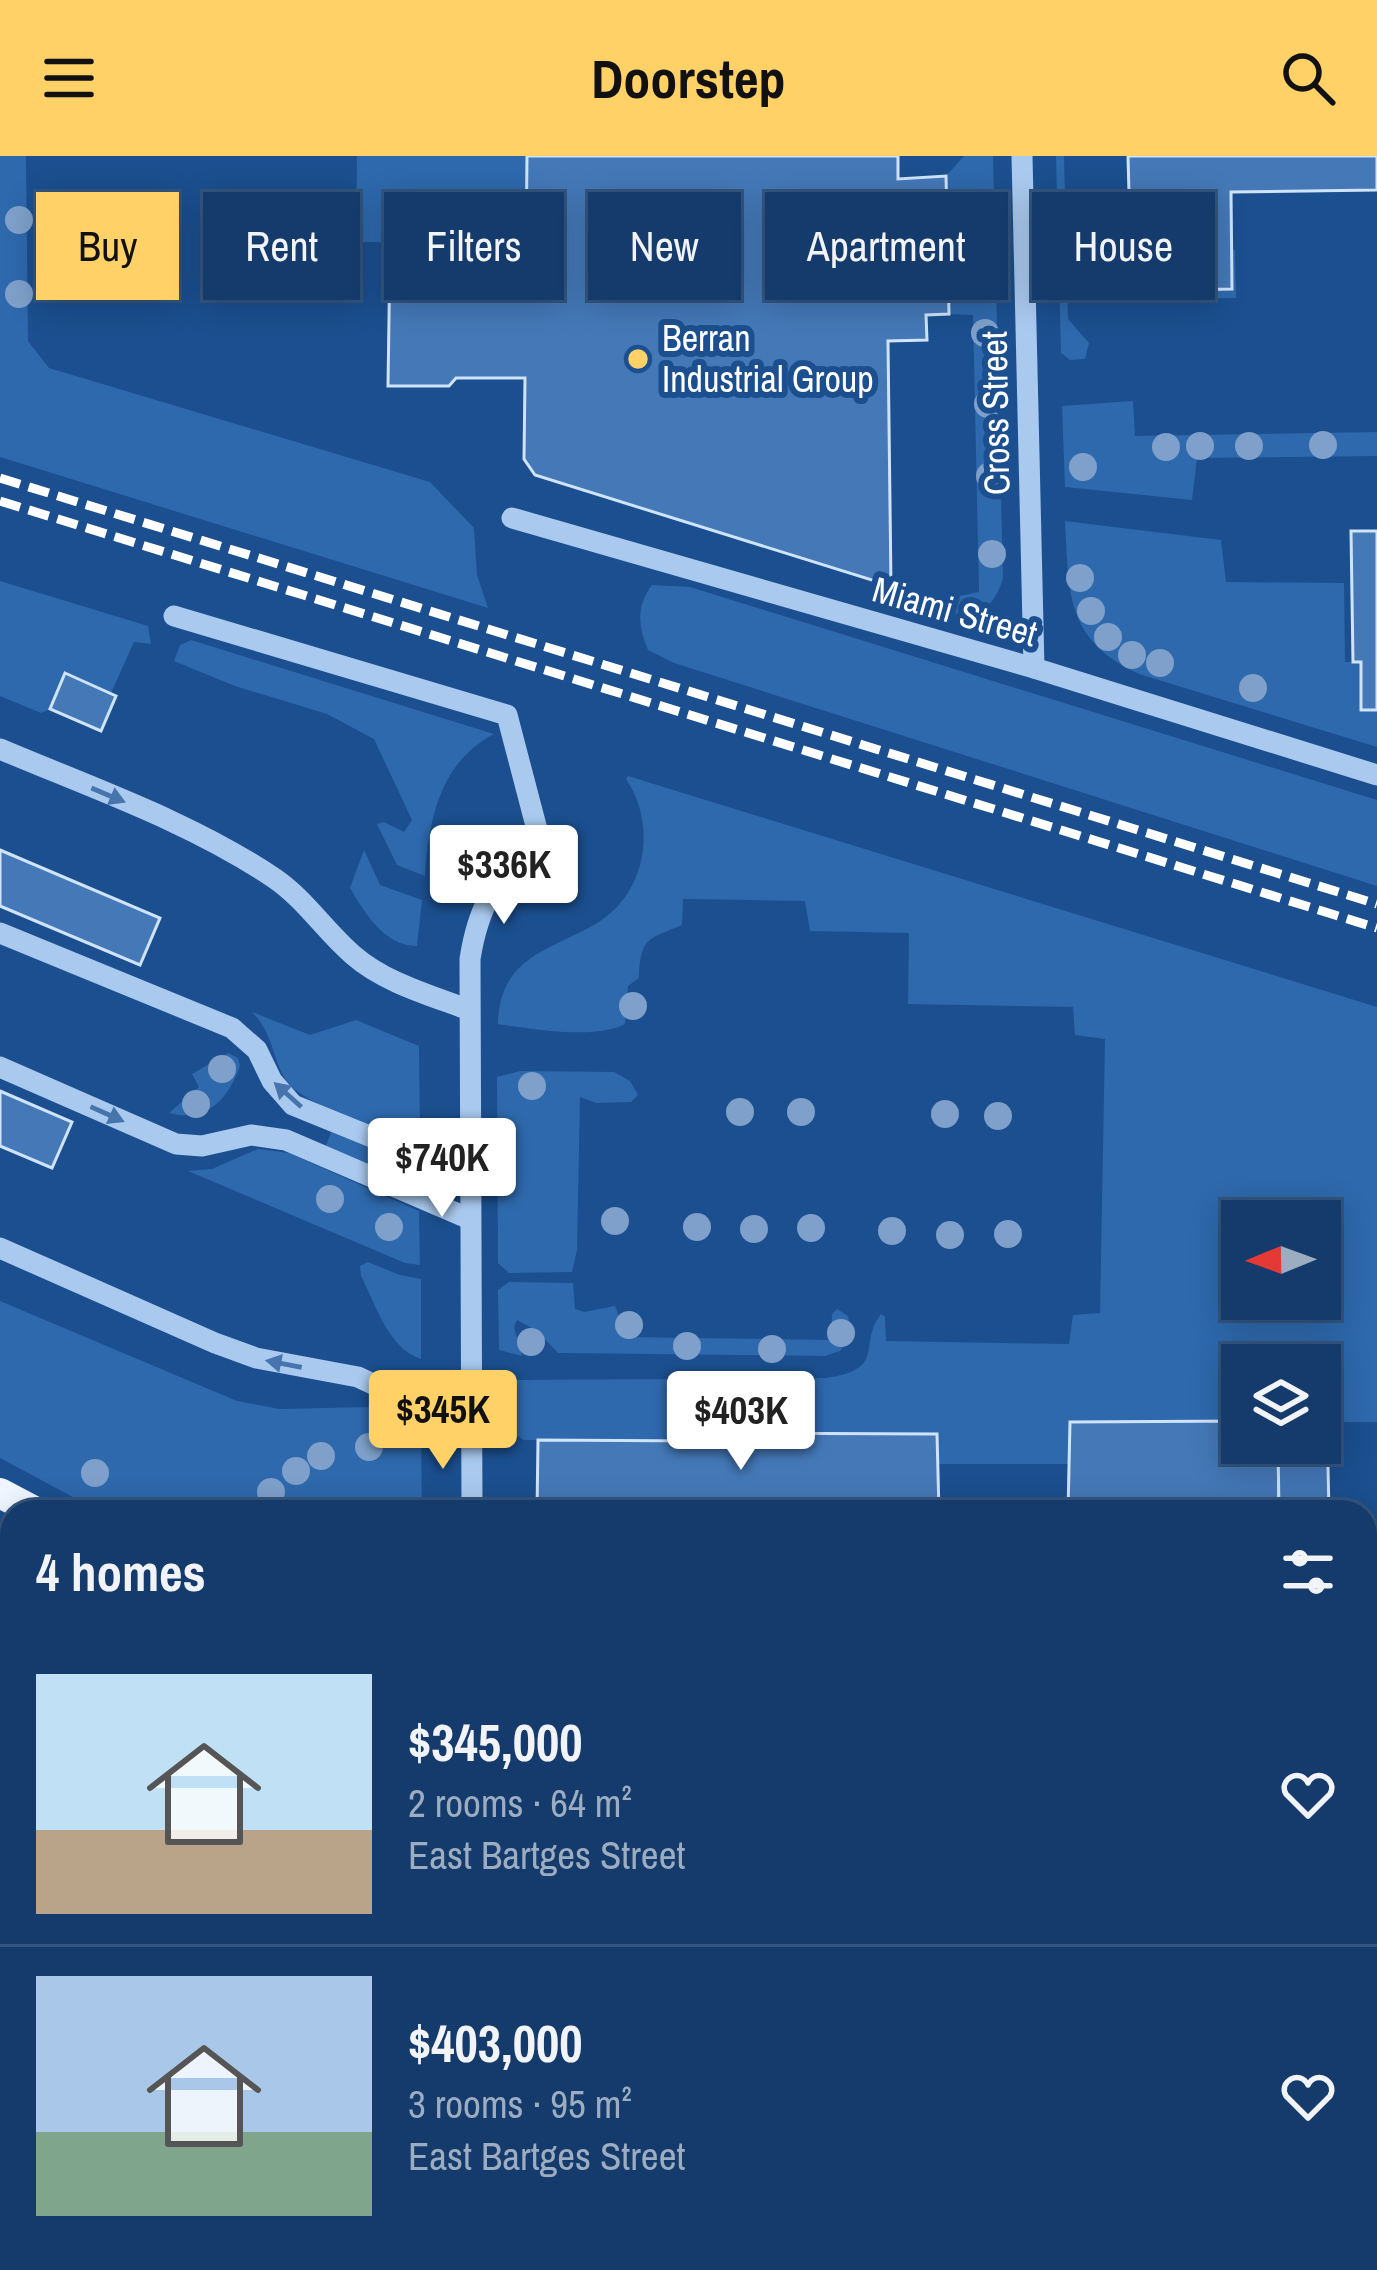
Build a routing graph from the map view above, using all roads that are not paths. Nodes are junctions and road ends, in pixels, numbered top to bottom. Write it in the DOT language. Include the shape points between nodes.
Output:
graph roads {
  1 [pos="1022,156"];
  2 [pos="512,518"];
  3 [pos="174,616"];
  4 [pos="1034,668"];
  5 [pos="0,749"];
  6 [pos="1377,775"];
  7 [pos="0,933"];
  8 [pos="469,1010"];
  9 [pos="0,1067"];
  10 [pos="470,1177"];
  11 [pos="470,1219"];
  12 [pos="0,1248"];
  13 [pos="472,1431"];
  14 [pos="472,1500"];
  1 -- 4 [label="street, Cross Street"];
  2 -- 4 [label="street, Miami Street"];
  3 -- 8 [label="street" via="507,715 540,841 504,871 478,914"];
  4 -- 6 [label="street, Miami Street"];
  5 -- 8 [label="street, one-way" via="182,826 273,878 380,973"];
  10 -- 7 [label="street, one-way" via="293,1105 232,1028"];
  8 -- 10 [label="street"];
  9 -- 11 [label="street, one-way" via="176,1144 251,1135 286,1140"];
  10 -- 11 [label="street"];
  11 -- 13 [label="street"];
  13 -- 12 [label="street, one-way" via="358,1377 215,1343"];
  13 -- 14 [label="street"];
}
